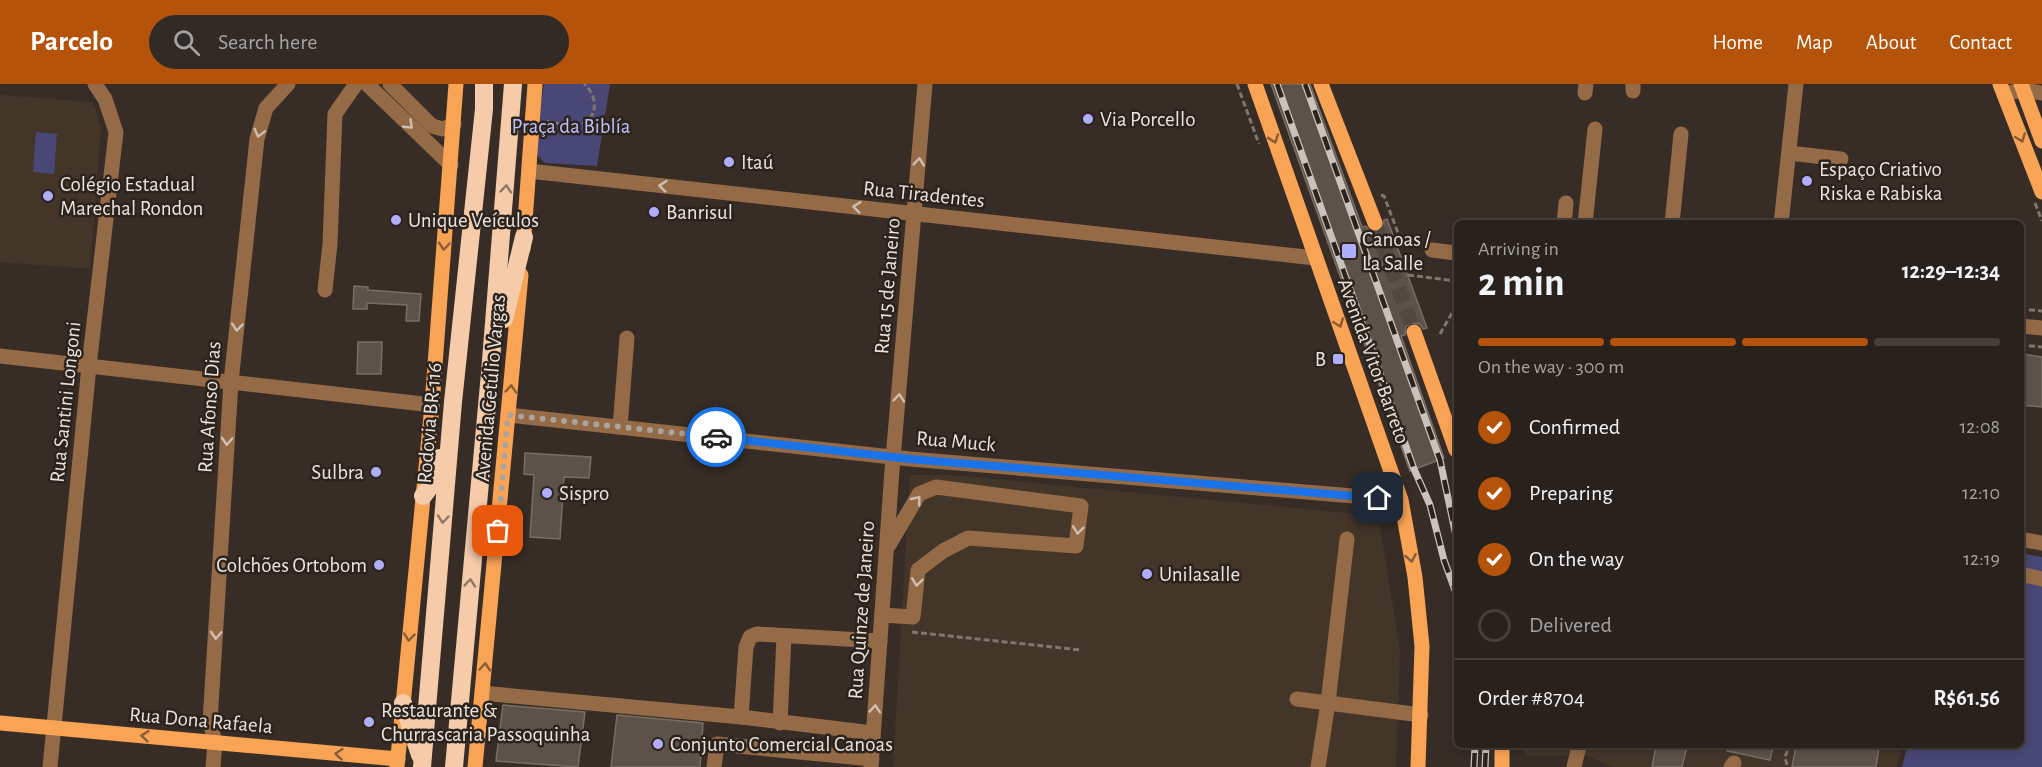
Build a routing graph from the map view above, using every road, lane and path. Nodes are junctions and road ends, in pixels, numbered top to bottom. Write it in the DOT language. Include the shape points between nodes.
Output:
graph roads {
  1 [pos="95,84"];
  2 [pos="288,84"];
  3 [pos="356,84"];
  4 [pos="367,84"];
  5 [pos="390,84"];
  6 [pos="456,84"];
  7 [pos="484,84"];
  8 [pos="513,84"];
  9 [pos="535,84"];
  10 [pos="584,84"];
  11 [pos="925,84"];
  12 [pos="1255,84"];
  13 [pos="1321,84"];
  14 [pos="1796,84"];
  15 [pos="2022,87"];
  16 [pos="2002,89"];
  17 [pos="2042,93"];
  18 [pos="484,109"];
  19 [pos="533,119"];
  20 [pos="454,124"];
  21 [pos="1595,129"];
  22 [pos="1681,134"];
  23 [pos="2042,141"];
  24 [pos="1789,153"];
  25 [pos="1841,159"];
  26 [pos="451,165"];
  27 [pos="529,171"];
  28 [pos="2042,192"];
  29 [pos="1566,203"];
  30 [pos="915,214"];
  31 [pos="1564,220"];
  32 [pos="1585,220"];
  33 [pos="1672,220"];
  34 [pos="1781,220"];
  35 [pos="1375,223"];
  36 [pos="524,237"];
  37 [pos="1432,250"];
  38 [pos="1454,253"];
  39 [pos="1315,258"];
  40 [pos="1408,274"];
  41 [pos="1454,281"];
  42 [pos="325,290"];
  43 [pos="2024,309"];
  44 [pos="1454,310"];
  45 [pos="2042,311"];
  46 [pos="2024,326"];
  47 [pos="2042,328"];
  48 [pos="1414,332"];
  49 [pos="1440,334"];
  50 [pos="627,338"];
  51 [pos="2024,345"];
  52 [pos="2042,347"];
  53 [pos="0,356"];
  54 [pos="89,366"];
  55 [pos="490,373"];
  56 [pos="231,382"];
  57 [pos="432,405"];
  58 [pos="508,415"];
  59 [pos="620,427"];
  60 [pos="1454,444"];
  61 [pos="894,456"];
  62 [pos="935,460"];
  63 [pos="947,488"];
  64 [pos="423,496"];
  65 [pos="1401,500"];
  66 [pos="1347,539"];
  67 [pos="2024,540"];
  68 [pos="2042,543"];
  69 [pos="886,550"];
  70 [pos="2024,575"];
  71 [pos="2042,579"];
  72 [pos="881,628"];
  73 [pos="784,636"];
  74 [pos="1081,650"];
  75 [pos="482,693"];
  76 [pos="1297,699"];
  77 [pos="403,703"];
  78 [pos="1328,703"];
  79 [pos="1420,715"];
  80 [pos="741,717"];
  81 [pos="0,723"];
  82 [pos="780,723"];
  83 [pos="53,728"];
  84 [pos="873,733"];
  85 [pos="215,742"];
  86 [pos="1502,748"];
  87 [pos="1579,748"];
  88 [pos="1788,748"];
  89 [pos="397,763"];
  90 [pos="871,763"];
  91 [pos="422,765"];
  92 [pos="1787,765"];
  93 [pos="50,767"];
  94 [pos="213,767"];
  95 [pos="454,767"];
  96 [pos="475,767"];
  97 [pos="714,767"];
  98 [pos="1318,767"];
  99 [pos="1419,767"];
  100 [pos="1502,767"];
  101 [pos="1574,767"];
  1 -- 54 [label="street, Rua Santini Longoni" via="105,99 116,132"];
  2 -- 56 [label="street, Rua Afonso Dias, one-way" via="266,108 257,139"];
  3 -- 42 [label="street" via="335,114"];
  4 -- 26 [label="street, one-way"];
  5 -- 20 [label="street" via="432,126 443,129"];
  6 -- 20 [label="main road"];
  7 -- 18 [label="highway, Rodovia BR-116"];
  55 -- 8 [label="highway, one-way"];
  9 -- 19 [label="main road, Avenida Getúlio Vargas"];
  10 -- 19 [label="path" via="595,97 594,111 584,123 569,125"];
  30 -- 11 [label="street, Rua 15 de Janeiro, one-way"];
  12 -- 39 [label="main road, Avenida Vitor Barreto, one-way"];
  13 -- 35 [label="main road"];
  14 -- 24 [label="street"];
  15 -- 16 [label="street"];
  15 -- 17 [label="street"];
  15 -- 23 [label="main road"];
  16 -- 28 [label="main road, one-way"];
  18 -- 64 [label="highway" via="475,116 470,128 438,466 435,480"];
  18 -- 91 [label="highway, Rodovia BR-116, one-way" via="453,402"];
  19 -- 27 [label="main road, Avenida Getúlio Vargas"];
  20 -- 26 [label="main road"];
  21 -- 32 [label="street"];
  22 -- 33 [label="street"];
  24 -- 25 [label="street"];
  24 -- 34 [label="street"];
  26 -- 57 [label="main road, one-way"];
  30 -- 27 [label="street, Rua Tiradentes, one-way"];
  27 -- 36 [label="main road, Avenida Getúlio Vargas"];
  29 -- 31 [label="street"];
  30 -- 39 [label="street, Rua Tiradentes"];
  61 -- 30 [label="street, Rua 15 de Janeiro, one-way"];
  36 -- 55 [label="highway"];
  58 -- 36 [label="main road, Avenida Getúlio Vargas, one-way"];
  37 -- 38 [label="street"];
  39 -- 65 [label="main road, Avenida Vitor Barreto, one-way"];
  40 -- 41 [label="path"];
  43 -- 45 [label="path"];
  44 -- 49 [label="path"];
  46 -- 47 [label="street"];
  48 -- 60 [label="main road"];
  50 -- 59 [label="street"];
  51 -- 52 [label="path"];
  53 -- 54 [label="street"];
  54 -- 56 [label="street"];
  54 -- 83 [label="street, Rua Santini Longoni"];
  95 -- 55 [label="highway, one-way"];
  56 -- 57 [label="street"];
  56 -- 85 [label="street, Rua Afonso Dias, one-way" via="210,722"];
  57 -- 64 [label="main road"];
  58 -- 59 [label="street, Rua Muck"];
  75 -- 58 [label="main road, Avenida Getúlio Vargas, one-way"];
  59 -- 61 [label="street, Rua Muck"];
  61 -- 62 [label="street, Rua Muck"];
  61 -- 69 [label="street, Rua Quinze de Janeiro"];
  62 -- 63 [label="street"];
  62 -- 65 [label="street, Rua Muck"];
  69 -- 63 [label="street, one-way" via="919,494 936,487"];
  63 -- 72 [label="street, one-way" via="1081,506 1076,546 968,538 918,570 913,617"];
  64 -- 77 [label="main road, one-way"];
  65 -- 79 [label="main road, Avenida Vitor Barreto, one-way" via="1422,646"];
  66 -- 78 [label="street"];
  67 -- 68 [label="street"];
  69 -- 72 [label="street, Rua Quinze de Janeiro"];
  70 -- 71 [label="street"];
  72 -- 73 [label="street"];
  72 -- 74 [label="path"];
  84 -- 72 [label="street, Rua Quinze de Janeiro, one-way"];
  73 -- 80 [label="street" via="750,637"];
  73 -- 82 [label="street"];
  75 -- 80 [label="street"];
  75 -- 96 [label="main road, Avenida Getúlio Vargas"];
  76 -- 78 [label="street"];
  77 -- 89 [label="main road"];
  77 -- 91 [label="highway"];
  78 -- 79 [label="street"];
  78 -- 98 [label="street"];
  79 -- 99 [label="main road, Avenida Vitor Barreto"];
  80 -- 82 [label="street"];
  81 -- 83 [label="main road, Rua Dona Rafaela"];
  82 -- 84 [label="street"];
  85 -- 83 [label="main road, Rua Dona Rafaela, one-way"];
  83 -- 93 [label="street, Rua Santini Longoni"];
  84 -- 90 [label="street, Rua Quinze de Janeiro"];
  89 -- 85 [label="main road, Rua Dona Rafaela, one-way"];
  85 -- 94 [label="street, Rua Afonso Dias"];
  86 -- 100 [label="main road"];
  87 -- 101 [label="street"];
  88 -- 92 [label="path"];
  90 -- 97 [label="street" via="717,744"];
}
